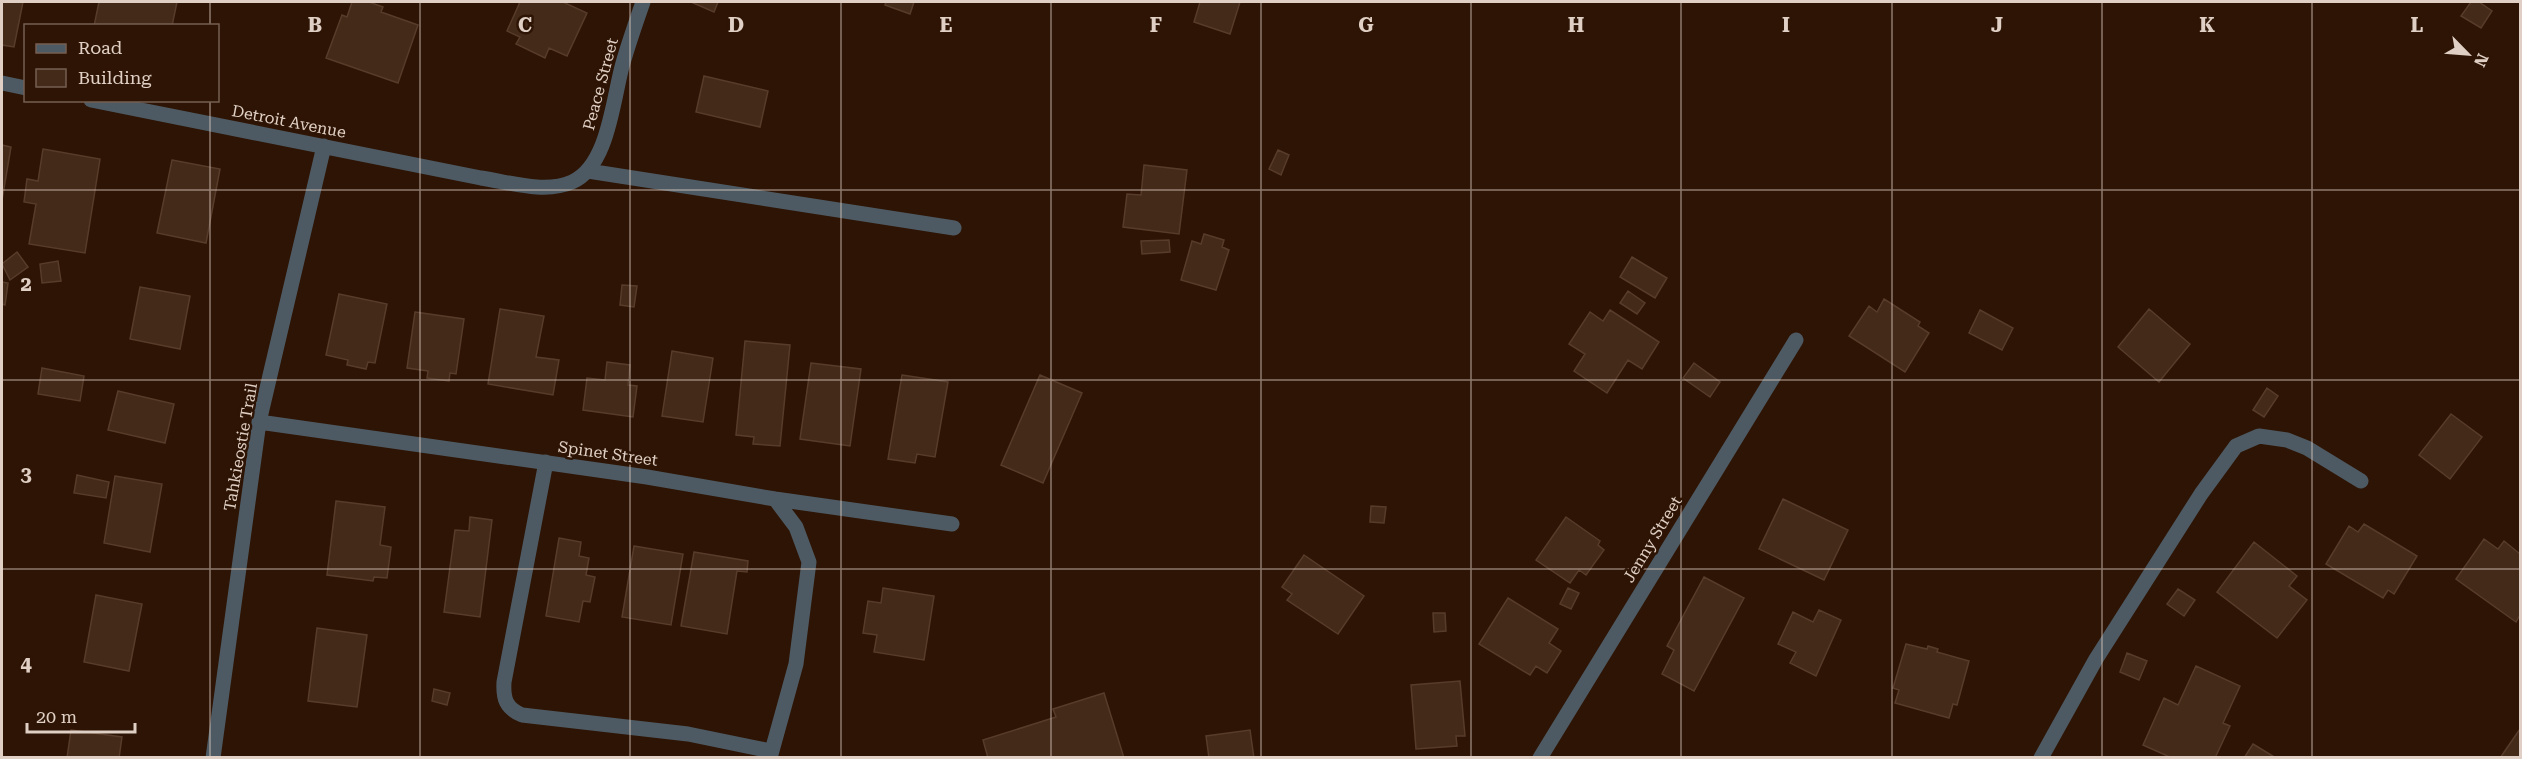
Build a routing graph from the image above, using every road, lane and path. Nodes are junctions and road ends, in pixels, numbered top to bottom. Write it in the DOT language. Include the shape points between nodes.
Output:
graph roads {
  1 [pos="643,2"];
  2 [pos="2,83"];
  3 [pos="24,88"];
  4 [pos="101,102"];
  5 [pos="324,146"];
  6 [pos="588,171"];
  7 [pos="954,228"];
  8 [pos="1796,339"];
  9 [pos="259,422"];
  10 [pos="546,462"];
  11 [pos="2361,480"];
  12 [pos="775,499"];
  13 [pos="952,524"];
  14 [pos="770,754"];
  15 [pos="213,758"];
  16 [pos="1540,758"];
  17 [pos="2041,758"];
  1 -- 6 [label="street, Peace Street" via="622,65 605,138"];
  2 -- 3 [label="street"];
  4 -- 5 [label="street, Detroit Avenue"];
  5 -- 6 [label="street, Detroit Avenue" via="546,187 572,182"];
  5 -- 9 [label="street, Tahkieostie Trail"];
  6 -- 7 [label="street"];
  8 -- 16 [label="street, Jenny Street"];
  9 -- 10 [label="street, Spinet Street"];
  9 -- 15 [label="street, Tahkieostie Trail"];
  10 -- 12 [label="street, Spinet Street"];
  10 -- 14 [label="street" via="504,682 503,697 510,710 522,715 688,734"];
  11 -- 17 [label="street" via="2287,440 2259,435 2236,446 2096,659"];
  12 -- 13 [label="street, Spinet Street"];
  12 -- 14 [label="street" via="796,527 809,562 796,664"];
}
